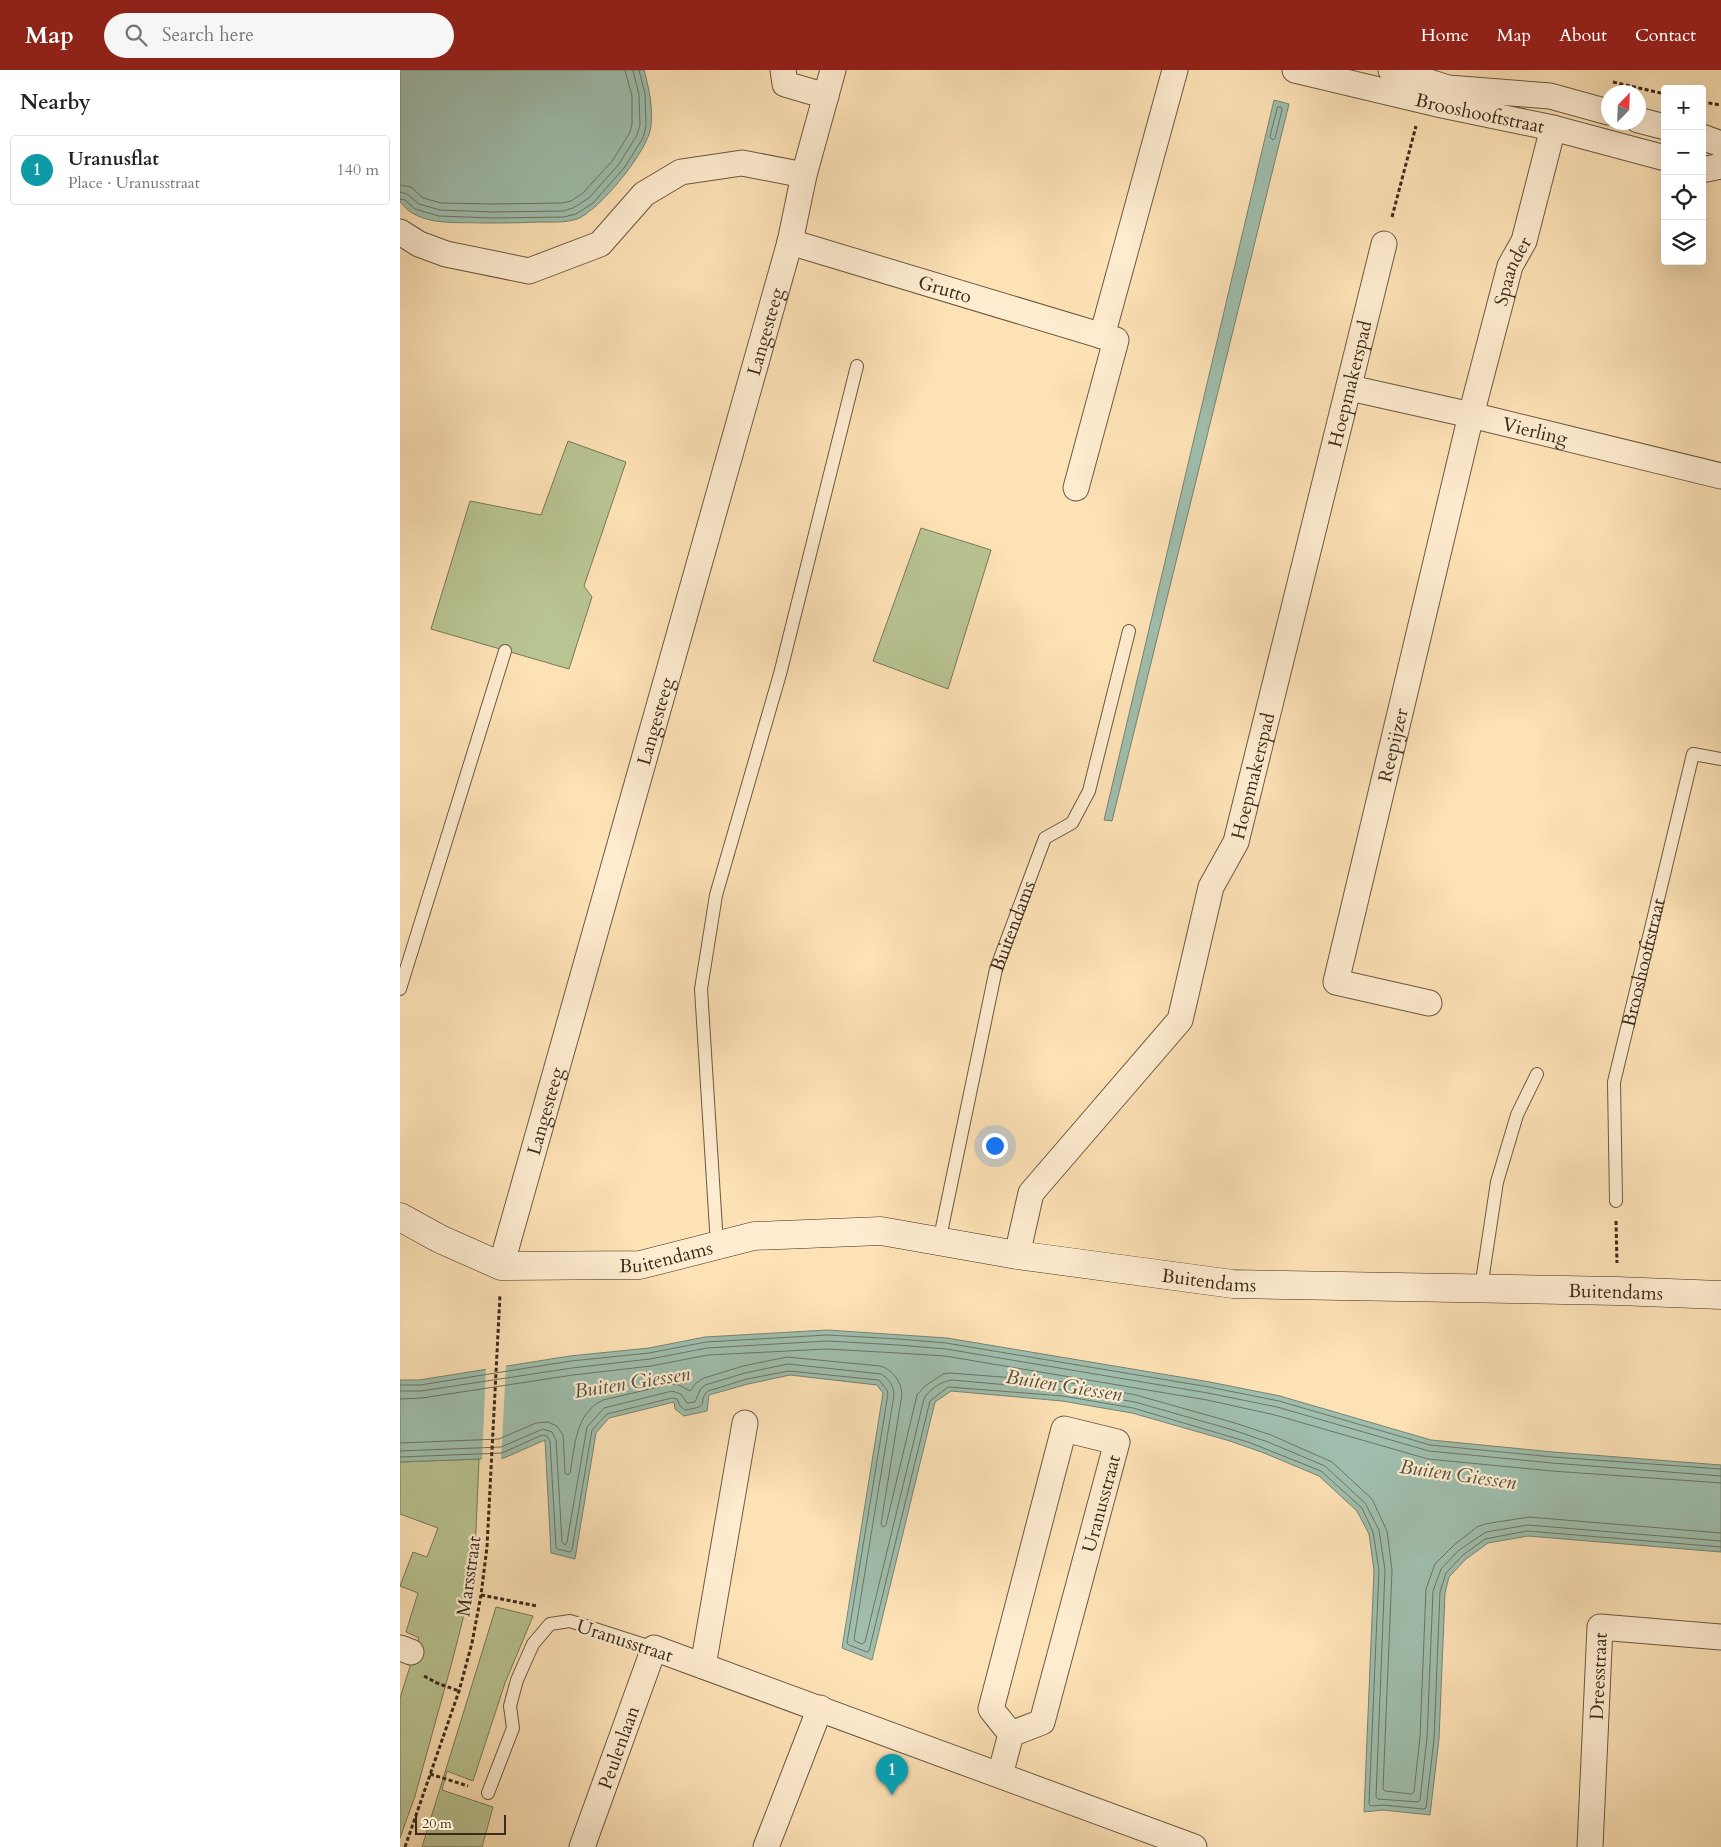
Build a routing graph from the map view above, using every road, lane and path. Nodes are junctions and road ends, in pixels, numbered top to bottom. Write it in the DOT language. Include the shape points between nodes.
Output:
graph roads {
  1 [pos="783,70"];
  2 [pos="833,70"];
  3 [pos="1175,70"];
  4 [pos="1295,70"];
  5 [pos="1391,70"];
  6 [pos="1447,88"];
  7 [pos="826,96"];
  8 [pos="1706,103"];
  9 [pos="1721,105"];
  10 [pos="1601,110"];
  11 [pos="1646,122"];
  12 [pos="1661,126"];
  13 [pos="1553,128"];
  14 [pos="1706,138"];
  15 [pos="1721,144"];
  16 [pos="1661,157"];
  17 [pos="1721,166"];
  18 [pos="1706,169"];
  19 [pos="804,175"];
  20 [pos="400,232"];
  21 [pos="790,242"];
  22 [pos="1384,244"];
  23 [pos="1102,336"];
  24 [pos="857,366"];
  25 [pos="1350,388"];
  26 [pos="1471,415"];
  27 [pos="1721,476"];
  28 [pos="1076,488"];
  29 [pos="1129,631"];
  30 [pos="505,651"];
  31 [pos="1721,759"];
  32 [pos="400,989"];
  33 [pos="1429,1003"];
  34 [pos="1537,1074"];
  35 [pos="1616,1201"];
  36 [pos="400,1218"];
  37 [pos="939,1242"];
  38 [pos="717,1245"];
  39 [pos="1017,1256"];
  40 [pos="501,1266"];
  41 [pos="1481,1288"];
  42 [pos="1617,1291"];
  43 [pos="1721,1295"];
  44 [pos="500,1298"];
  45 [pos="745,1422"];
  46 [pos="481,1595"];
  47 [pos="519,1602"];
  48 [pos="1721,1637"];
  49 [pos="654,1648"];
  50 [pos="405,1650"];
  51 [pos="703,1666"];
  52 [pos="458,1691"];
  53 [pos="820,1708"];
  54 [pos="1011,1734"];
  55 [pos="430,1774"];
  56 [pos="1000,1776"];
  57 [pos="488,1793"];
  58 [pos="406,1847"];
  59 [pos="582,1847"];
  60 [pos="766,1847"];
  61 [pos="1194,1847"];
  62 [pos="1590,1847"];
  1 -- 7 [label="street" via="785,84"];
  2 -- 7 [label="street"];
  3 -- 23 [label="street"];
  4 -- 6 [label="street, Brooshooftstraat"];
  5 -- 6 [label="street, Brooshooftstraat"];
  6 -- 10 [label="street, Brooshooftstraat" via="1550,96"];
  6 -- 13 [label="street, Brooshooftstraat"];
  6 -- 22 [label="path" via="1417,124"];
  7 -- 19 [label="street"];
  8 -- 9 [label="path"];
  11 -- 12 [label="street"];
  13 -- 16 [label="street, Brooshooftstraat"];
  13 -- 26 [label="street, Spaander" via="1524,241 1510,266"];
  14 -- 15 [label="street"];
  17 -- 18 [label="street"];
  19 -- 20 [label="street" via="742,163 681,172 644,194 600,244 529,271 446,254 419,244"];
  19 -- 21 [label="street, Langesteeg"];
  21 -- 23 [label="street, Grutto"];
  21 -- 40 [label="street, Langesteeg"];
  22 -- 25 [label="street, Hoepmakerspad"];
  23 -- 28 [label="street" via="1116,340"];
  24 -- 38 [label="lane" via="780,674 716,895 701,989"];
  25 -- 26 [label="street, Vierling"];
  25 -- 39 [label="street, Hoepmakerspad" via="1236,842 1211,887 1180,1020 1031,1193"];
  26 -- 27 [label="street, Vierling"];
  26 -- 33 [label="street, Reepijzer" via="1336,982"];
  29 -- 37 [label="lane, Buitendams" via="1089,791 1072,824 1045,838 996,968"];
  30 -- 32 [label="lane"];
  31 -- 35 [label="lane, Brooshooftstraat" via="1693,754 1614,1082"];
  34 -- 41 [label="lane" via="1517,1115 1497,1182"];
  35 -- 42 [label="path"];
  36 -- 40 [label="street, Buitendams"];
  37 -- 38 [label="street, Buitendams" via="881,1232 754,1236"];
  37 -- 39 [label="street, Buitendams"];
  38 -- 40 [label="street, Buitendams" via="640,1265"];
  39 -- 41 [label="street, Buitendams" via="1233,1284"];
  41 -- 42 [label="street, Buitendams"];
  42 -- 43 [label="street, Buitendams"];
  44 -- 46 [label="path, Marsstraat" via="488,1536"];
  45 -- 51 [label="street"];
  46 -- 47 [label="path"];
  46 -- 52 [label="path, Marsstraat"];
  48 -- 62 [label="street, Dreesstraat" via="1600,1627"];
  49 -- 51 [label="street, Uranusstraat"];
  49 -- 57 [label="lane, Uranusstraat" via="570,1621 550,1624 533,1644 517,1680 510,1706 513,1728"];
  49 -- 59 [label="street, Peulenlaan"];
  50 -- 52 [label="path" via="422,1675"];
  51 -- 53 [label="street, Uranusstraat"];
  52 -- 55 [label="path, Marsstraat"];
  53 -- 56 [label="street, Uranusstraat"];
  53 -- 60 [label="street"];
  54 -- 54 [label="street, Uranusstraat" via="991,1709 1064,1429 1117,1442 1042,1722"];
  54 -- 56 [label="street"];
  55 -- 57 [label="path"];
  55 -- 58 [label="path, Marsstraat"];
  56 -- 61 [label="street, Uranusstraat"];
}
